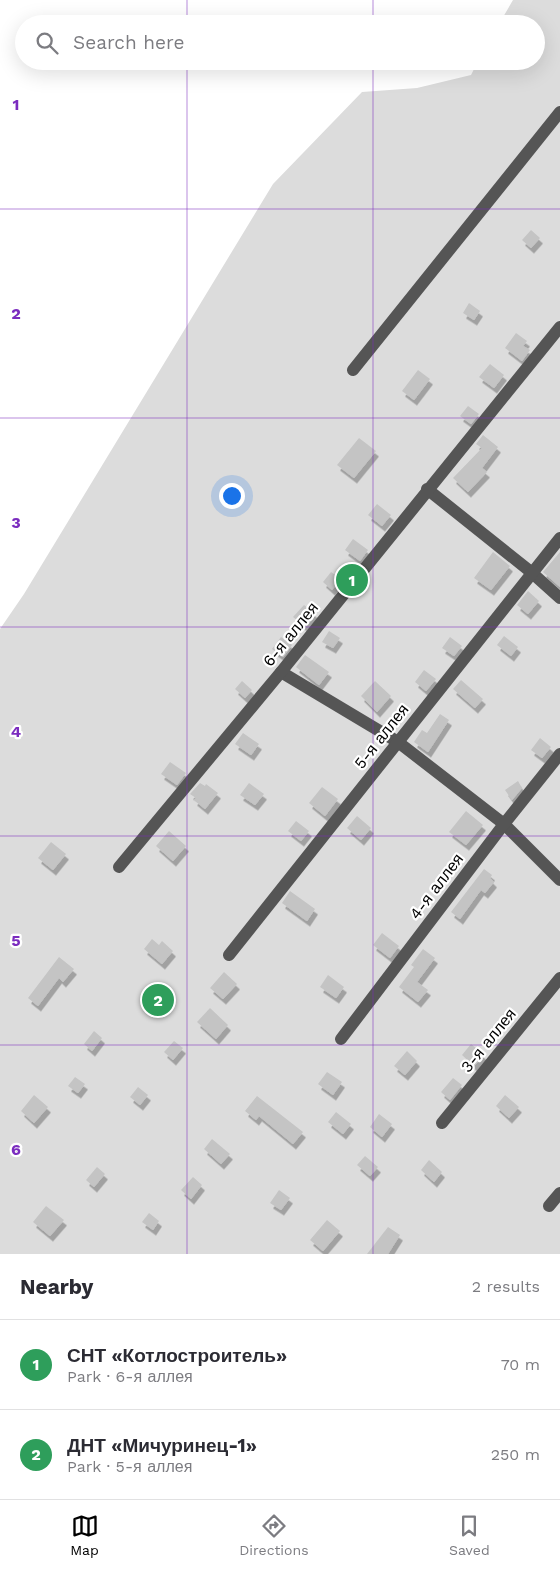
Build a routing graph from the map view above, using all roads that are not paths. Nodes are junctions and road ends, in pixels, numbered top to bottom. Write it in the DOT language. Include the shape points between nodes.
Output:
graph roads {
  1 [pos="560,112"];
  2 [pos="559,330"];
  3 [pos="352,370"];
  4 [pos="428,489"];
  5 [pos="560,538"];
  6 [pos="532,572"];
  7 [pos="560,598"];
  8 [pos="281,672"];
  9 [pos="398,742"];
  10 [pos="560,754"];
  11 [pos="504,824"];
  12 [pos="119,867"];
  13 [pos="560,880"];
  14 [pos="229,955"];
  15 [pos="560,978"];
  16 [pos="341,1038"];
  17 [pos="442,1123"];
  18 [pos="560,1193"];
  19 [pos="549,1206"];
  1 -- 3 [label="street"];
  2 -- 4 [label="street, 6-я аллея"];
  4 -- 6 [label="street"];
  4 -- 8 [label="street, 6-я аллея"];
  5 -- 6 [label="street, 5-я аллея"];
  6 -- 7 [label="street"];
  6 -- 9 [label="street, 5-я аллея"];
  8 -- 9 [label="street"];
  8 -- 12 [label="street, 6-я аллея"];
  9 -- 11 [label="street"];
  9 -- 14 [label="street, 5-я аллея"];
  10 -- 11 [label="street, 4-я аллея"];
  11 -- 13 [label="street"];
  11 -- 16 [label="street, 4-я аллея"];
  15 -- 17 [label="street, 3-я аллея"];
  18 -- 19 [label="street"];
}
